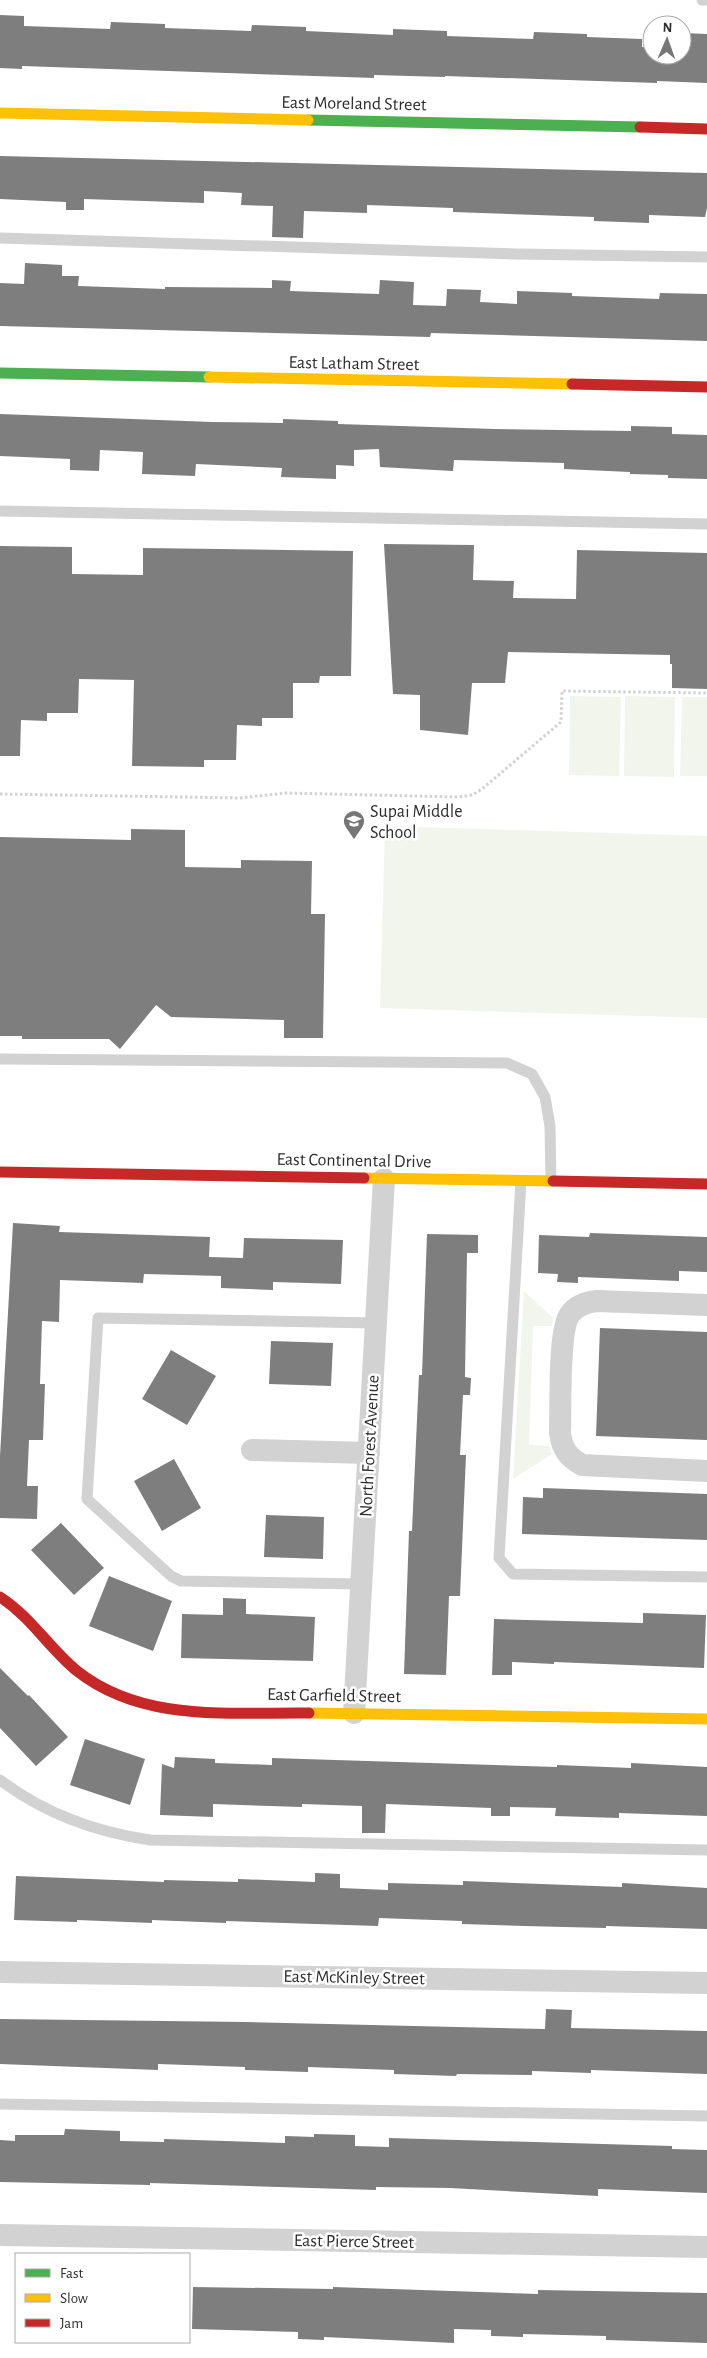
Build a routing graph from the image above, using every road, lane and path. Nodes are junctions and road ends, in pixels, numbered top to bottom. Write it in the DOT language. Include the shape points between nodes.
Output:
graph roads {
  1 [pos="702,0"];
  2 [pos="707,0"];
  3 [pos="0,113"];
  4 [pos="707,129"];
  5 [pos="0,238"];
  6 [pos="707,257"];
  7 [pos="0,373"];
  8 [pos="707,388"];
  9 [pos="0,512"];
  10 [pos="707,524"];
  11 [pos="707,693"];
  12 [pos="0,794"];
  13 [pos="0,1059"];
  14 [pos="0,1172"];
  15 [pos="384,1178"];
  16 [pos="521,1181"];
  17 [pos="551,1181"];
  18 [pos="707,1184"];
  19 [pos="707,1305"];
  20 [pos="376,1323"];
  21 [pos="252,1450"];
  22 [pos="369,1453"];
  23 [pos="707,1471"];
  24 [pos="707,1577"];
  25 [pos="361,1584"];
  26 [pos="0,1597"];
  27 [pos="354,1713"];
  28 [pos="707,1719"];
  29 [pos="0,1780"];
  30 [pos="707,1850"];
  31 [pos="0,1972"];
  32 [pos="707,1983"];
  33 [pos="0,2104"];
  34 [pos="707,2116"];
  35 [pos="0,2235"];
  36 [pos="707,2247"];
  1 -- 2 [label="lane"];
  3 -- 4 [label="street, East Moreland Street"];
  5 -- 6 [label="lane"];
  7 -- 8 [label="street, East Latham Street"];
  9 -- 10 [label="lane"];
  11 -- 12 [label="path" via="562,691 561,722 472,795 286,793 240,798"];
  13 -- 17 [label="lane" via="507,1063 532,1074 544,1097 550,1126"];
  14 -- 15 [label="street, East Continental Drive"];
  15 -- 16 [label="street, East Continental Drive"];
  15 -- 20 [label="street, North Forest Avenue"];
  16 -- 17 [label="street, East Continental Drive"];
  16 -- 24 [label="lane" via="498,1558 513,1574"];
  17 -- 18 [label="street, East Continental Drive"];
  19 -- 23 [label="street" via="597,1301 587,1302 570,1313 563,1332 560,1424 565,1452 582,1465"];
  20 -- 22 [label="street, North Forest Avenue"];
  20 -- 25 [label="lane" via="98,1318 87,1490 87,1499 171,1576 181,1581"];
  21 -- 22 [label="street"];
  22 -- 25 [label="street, North Forest Avenue"];
  25 -- 27 [label="street, North Forest Avenue"];
  26 -- 27 [label="street, East Garfield Street" via="25,1615 76,1670 123,1699 178,1711"];
  27 -- 28 [label="street, East Garfield Street"];
  29 -- 30 [label="lane" via="26,1798 75,1822 150,1840"];
  31 -- 32 [label="street, East McKinley Street"];
  33 -- 34 [label="lane"];
  35 -- 36 [label="street, East Pierce Street"];
}
